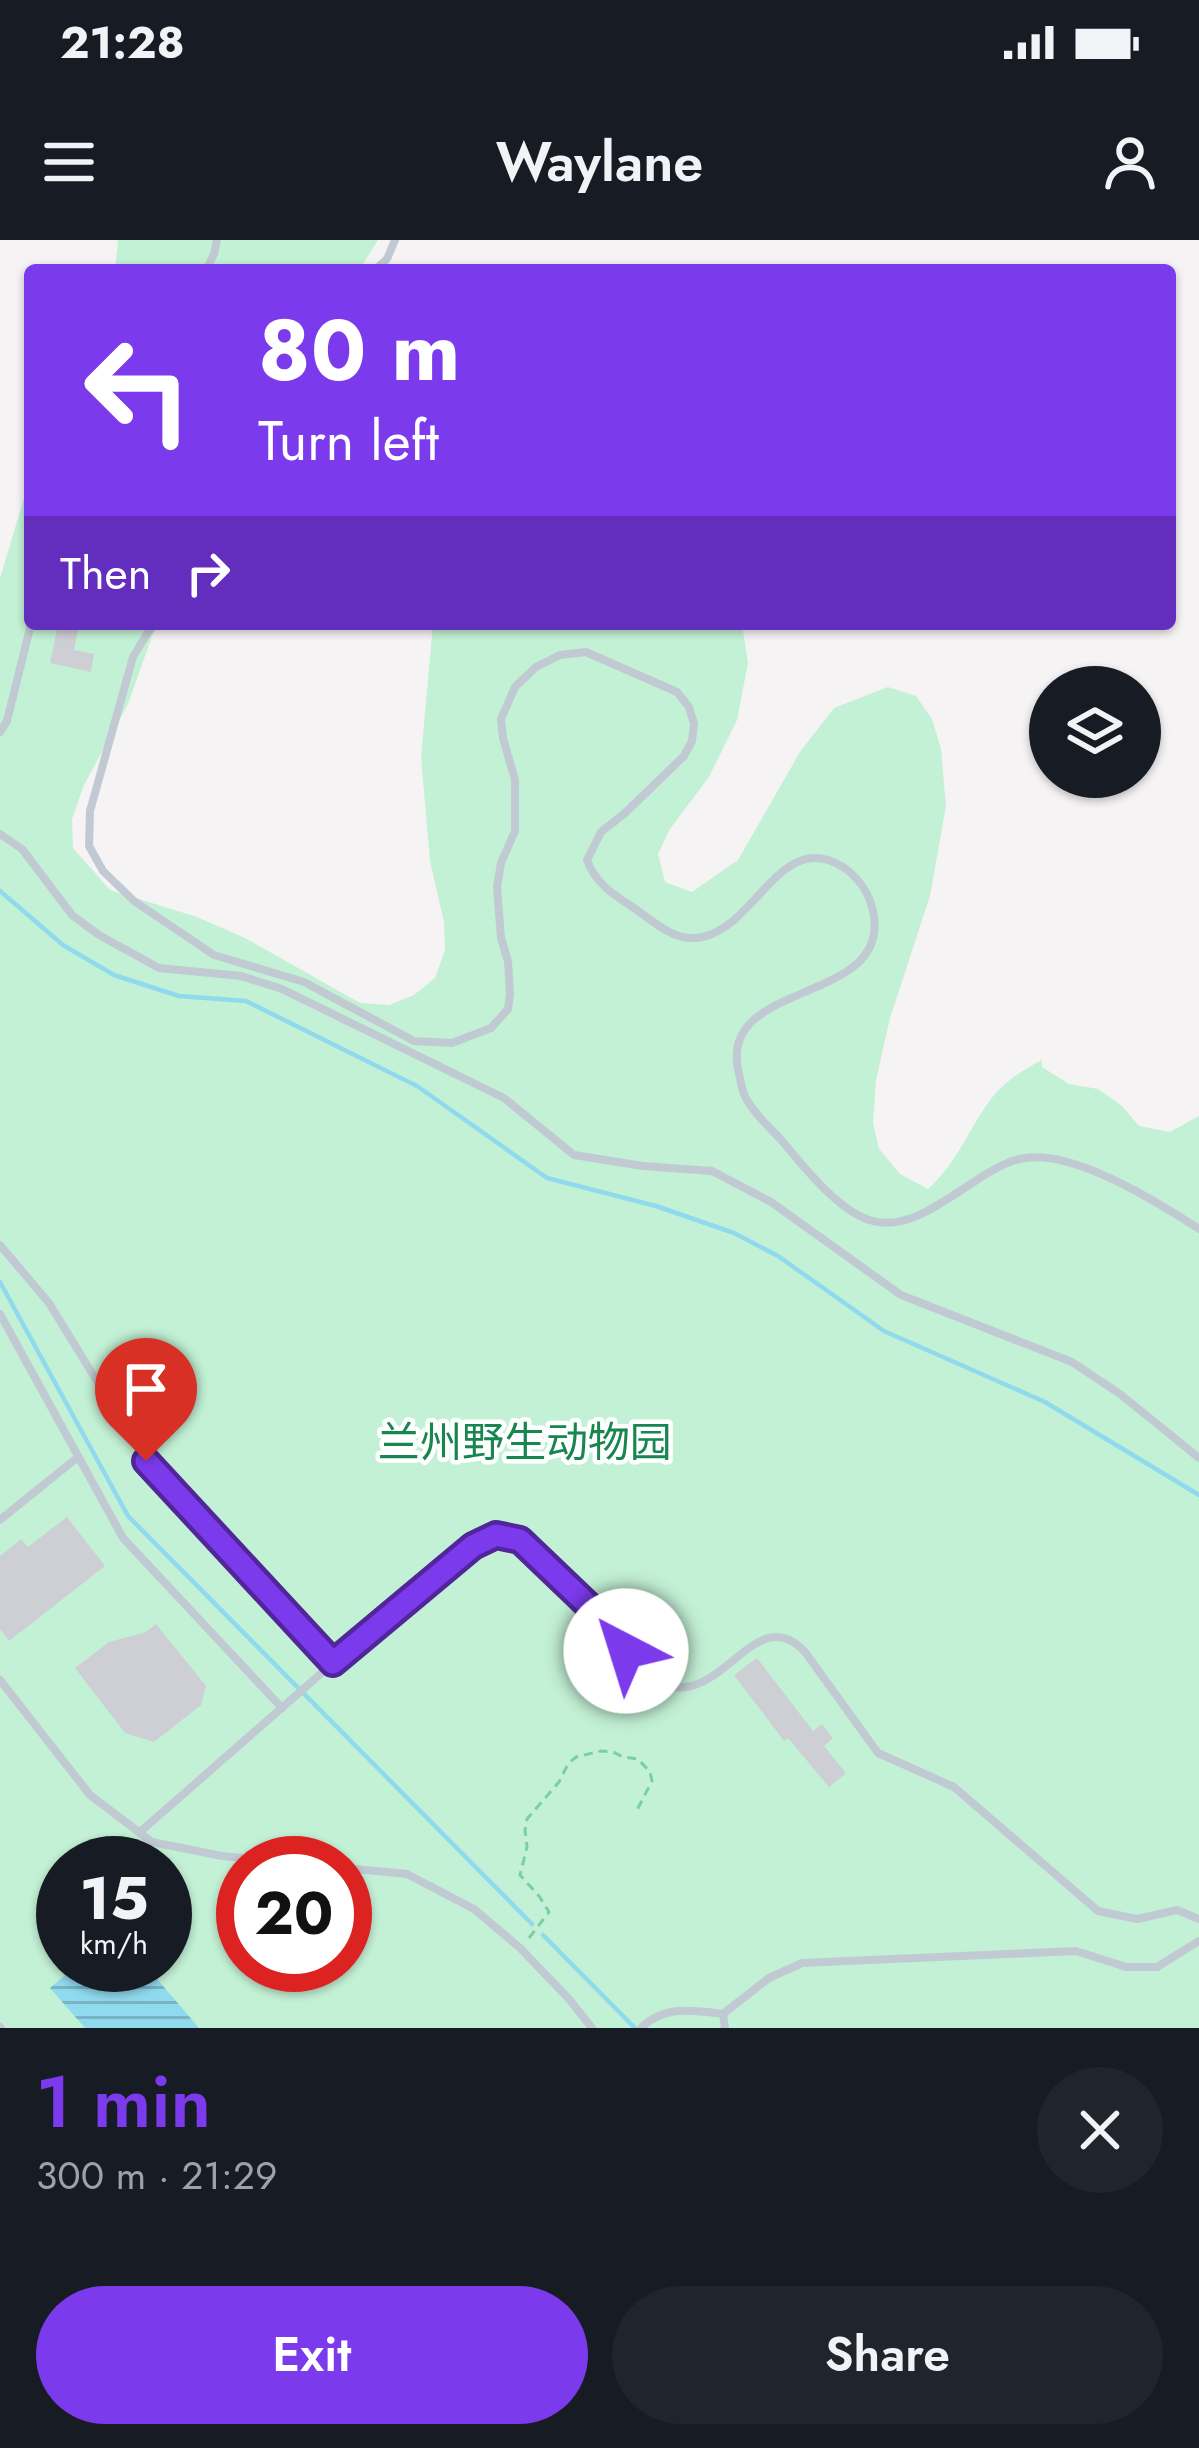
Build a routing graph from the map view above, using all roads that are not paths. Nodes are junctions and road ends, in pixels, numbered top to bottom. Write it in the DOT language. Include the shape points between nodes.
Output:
graph roads {
  1 [pos="30,630"];
  2 [pos="149,630"];
  3 [pos="0,732"];
  4 [pos="0,834"];
  5 [pos="1199,1229"];
  6 [pos="0,1245"];
  7 [pos="0,1313"];
  8 [pos="78,1457"];
  9 [pos="1199,1458"];
  10 [pos="0,1520"];
  11 [pos="333,1663"];
  12 [pos="0,1680"];
  13 [pos="282,1708"];
  14 [pos="140,1832"];
  15 [pos="216,1855"];
  16 [pos="372,1871"];
  17 [pos="1199,1918"];
  18 [pos="1199,1941"];
  19 [pos="723,2014"];
  20 [pos="642,2027"];
  21 [pos="592,2028"];
  22 [pos="725,2028"];
  1 -- 3 [label="lane"];
  2 -- 5 [label="lane" via="133,657 90,811 89,846 134,902 214,955 304,982 414,1041 452,1043 491,1028 510,994 497,887 514,831 515,780 501,719 525,676 586,652 677,692 694,724 684,756 601,832 587,860 593,877 683,938 719,930 792,863 814,855 854,874 867,892 874,915 864,957 748,1023 734,1057 746,1099 842,1206 872,1221 894,1221 924,1214 1007,1162 1057,1157"];
  4 -- 9 [label="lane" via="22,849 72,915 159,968 282,989 504,1097 574,1155 712,1171 771,1202 901,1295 1072,1362"];
  6 -- 11 [label="lane" via="49,1304 146,1461"];
  7 -- 8 [label="lane"];
  8 -- 10 [label="lane"];
  8 -- 13 [label="lane" via="123,1538"];
  11 -- 13 [label="lane"];
  11 -- 17 [label="lane" via="473,1546 496,1535 520,1540 611,1627 641,1672 669,1686 702,1684 763,1639 793,1641 878,1753 954,1787 1099,1911 1138,1919 1177,1910"];
  12 -- 14 [label="lane" via="90,1795"];
  13 -- 14 [label="lane"];
  14 -- 15 [label="lane" via="152,1842"];
  16 -- 21 [label="lane" via="406,1874 474,1909"];
  18 -- 19 [label="lane" via="1157,1967 1126,1967 1076,1951 802,1963"];
  19 -- 20 [label="lane" via="680,2009"];
  19 -- 22 [label="lane"];
}
